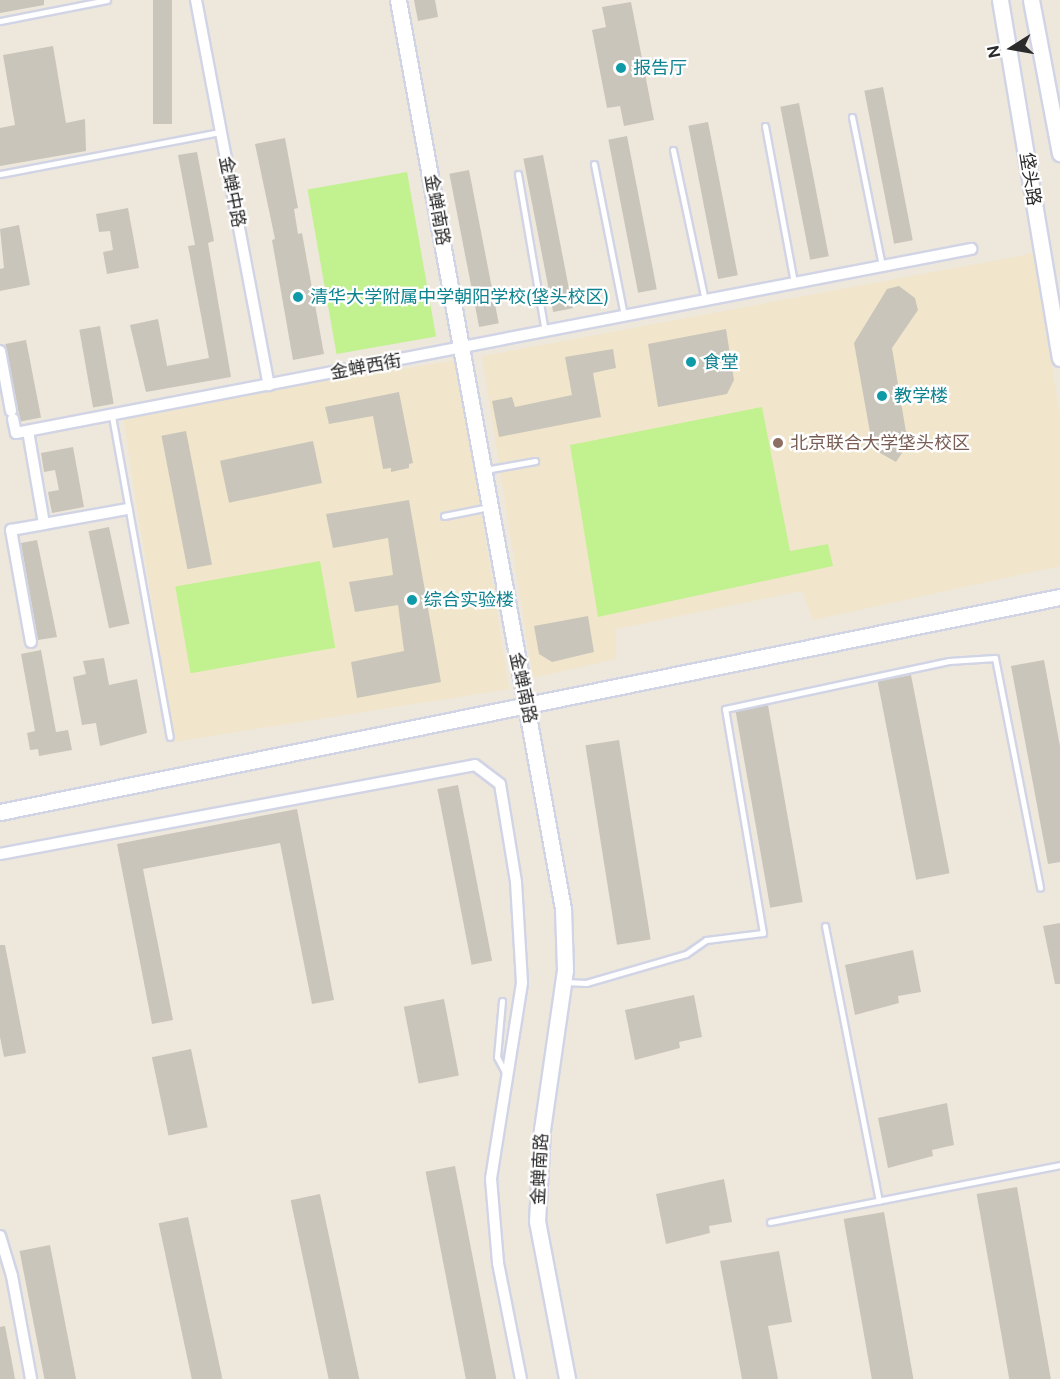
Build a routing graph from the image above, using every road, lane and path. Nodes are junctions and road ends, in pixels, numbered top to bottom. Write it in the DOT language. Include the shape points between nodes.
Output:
graph roads {
  1 [pos="107,0"];
  2 [pos="196,0"];
  3 [pos="398,0"];
  4 [pos="1000,0"];
  5 [pos="1031,0"];
  6 [pos="0,21"];
  7 [pos="852,117"];
  8 [pos="765,126"];
  9 [pos="220,132"];
  10 [pos="673,150"];
  11 [pos="1060,153"];
  12 [pos="594,164"];
  13 [pos="0,174"];
  14 [pos="518,174"];
  15 [pos="971,249"];
  16 [pos="882,266"];
  17 [pos="795,284"];
  18 [pos="705,301"];
  19 [pos="624,317"];
  20 [pos="546,333"];
  21 [pos="463,349"];
  22 [pos="0,351"];
  23 [pos="1060,358"];
  24 [pos="269,385"];
  25 [pos="112,416"];
  26 [pos="28,431"];
  27 [pos="535,461"];
  28 [pos="484,470"];
  29 [pos="490,506"];
  30 [pos="128,509"];
  31 [pos="444,516"];
  32 [pos="44,524"];
  33 [pos="1060,597"];
  34 [pos="31,642"];
  35 [pos="525,705"];
  36 [pos="170,737"];
  37 [pos="0,812"];
  38 [pos="0,854"];
  39 [pos="1040,888"];
  40 [pos="825,926"];
  41 [pos="564,982"];
  42 [pos="502,1001"];
  43 [pos="507,1076"];
  44 [pos="1060,1166"];
  45 [pos="879,1201"];
  46 [pos="770,1222"];
  47 [pos="0,1236"];
  48 [pos="31,1379"];
  49 [pos="521,1379"];
  50 [pos="567,1379"];
  1 -- 6 [label="lane"];
  2 -- 9 [label="street, 金蝉中路"];
  3 -- 21 [label="street, 金蝉南路"];
  4 -- 23 [label="street, 垡头路"];
  5 -- 11 [label="street, 垡头路"];
  7 -- 16 [label="lane"];
  8 -- 17 [label="lane"];
  9 -- 13 [label="lane"];
  9 -- 24 [label="street, 金蝉中路"];
  10 -- 18 [label="lane"];
  12 -- 19 [label="lane"];
  14 -- 20 [label="lane"];
  15 -- 16 [label="street, 金蝉西街"];
  16 -- 17 [label="street, 金蝉西街"];
  17 -- 18 [label="street, 金蝉西街"];
  18 -- 19 [label="street, 金蝉西街"];
  19 -- 20 [label="street, 金蝉西街"];
  20 -- 21 [label="street, 金蝉西街"];
  21 -- 24 [label="street, 金蝉西街"];
  21 -- 28 [label="street, 金蝉南路"];
  22 -- 26 [label="street" via="15,433"];
  24 -- 25 [label="street, 金蝉西街"];
  25 -- 26 [label="street, 金蝉西街"];
  25 -- 30 [label="lane"];
  26 -- 32 [label="street"];
  27 -- 28 [label="lane"];
  28 -- 29 [label="street, 金蝉南路"];
  29 -- 31 [label="lane"];
  29 -- 35 [label="street, 金蝉南路"];
  30 -- 32 [label="street"];
  30 -- 36 [label="lane"];
  32 -- 34 [label="street" via="11,530"];
  33 -- 35 [label="street"];
  35 -- 37 [label="street"];
  35 -- 41 [label="street, 金蝉南路" via="534,734 563,909"];
  38 -- 43 [label="street" via="475,765 500,784 516,882 522,983"];
  39 -- 41 [label="lane" via="995,658 949,661 725,709 763,933 706,940 675,957 586,983"];
  40 -- 45 [label="lane"];
  41 -- 50 [label="street, 金蝉南路" via="542,1129 537,1221"];
  42 -- 43 [label="lane" via="497,1057"];
  43 -- 49 [label="street" via="491,1179 498,1263"];
  44 -- 45 [label="lane"];
  45 -- 46 [label="lane"];
  47 -- 48 [label="street" via="12,1276"];
}
